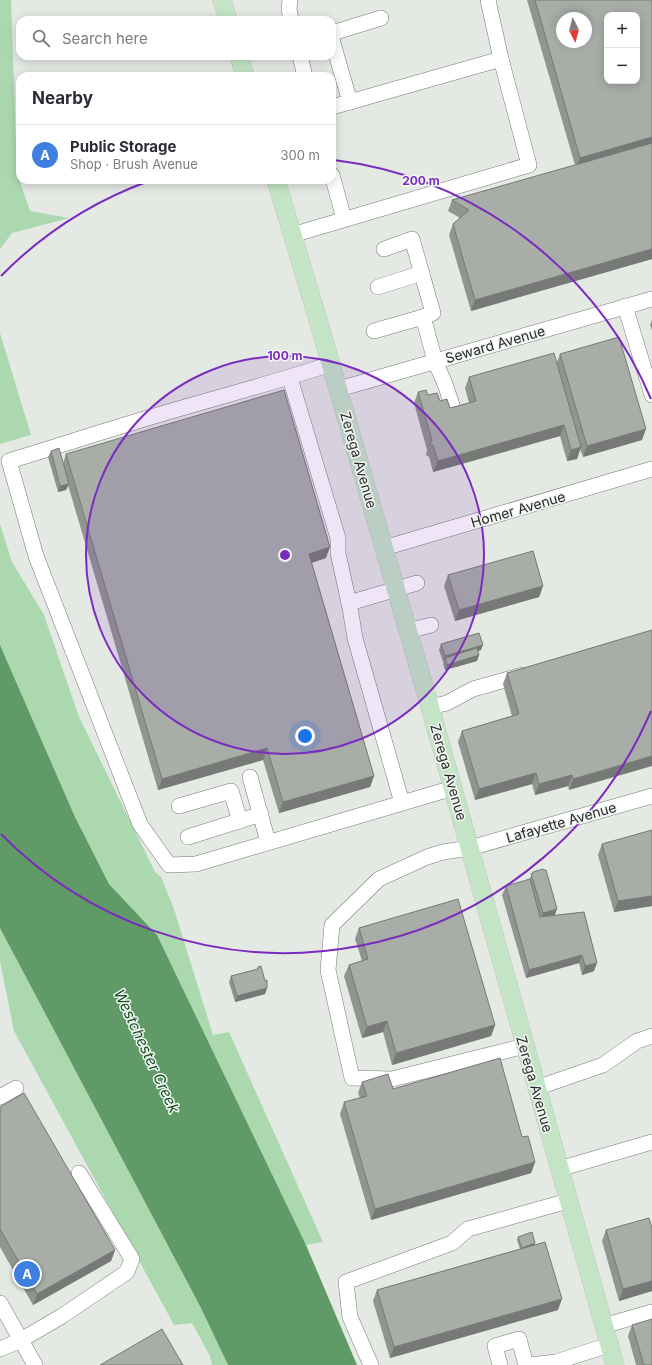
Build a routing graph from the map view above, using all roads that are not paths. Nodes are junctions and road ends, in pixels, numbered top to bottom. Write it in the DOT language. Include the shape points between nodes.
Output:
graph roads {
  1 [pos="222,0"];
  2 [pos="290,0"];
  3 [pos="488,0"];
  4 [pos="227,16"];
  5 [pos="290,16"];
  6 [pos="381,18"];
  7 [pos="336,31"];
  8 [pos="336,54"];
  9 [pos="501,59"];
  10 [pos="240,60"];
  11 [pos="301,60"];
  12 [pos="244,72"];
  13 [pos="304,72"];
  14 [pos="350,102"];
  15 [pos="336,106"];
  16 [pos="277,184"];
  17 [pos="334,184"];
  18 [pos="344,219"];
  19 [pos="292,235"];
  20 [pos="384,248"];
  21 [pos="422,273"];
  22 [pos="378,286"];
  23 [pos="652,299"];
  24 [pos="625,306"];
  25 [pos="423,317"];
  26 [pos="374,330"];
  27 [pos="435,361"];
  28 [pos="331,364"];
  29 [pos="290,378"];
  30 [pos="339,389"];
  31 [pos="652,395"];
  32 [pos="455,414"];
  33 [pos="652,469"];
  34 [pos="384,548"];
  35 [pos="417,583"];
  36 [pos="396,589"];
  37 [pos="349,603"];
  38 [pos="431,625"];
  39 [pos="408,631"];
  40 [pos="540,670"];
  41 [pos="430,707"];
  42 [pos="250,777"];
  43 [pos="453,788"];
  44 [pos="652,796"];
  45 [pos="402,802"];
  46 [pos="179,806"];
  47 [pos="261,814"];
  48 [pos="240,821"];
  49 [pos="188,837"];
  50 [pos="268,842"];
  51 [pos="470,848"];
  52 [pos="652,1036"];
  53 [pos="524,1046"];
  54 [pos="16,1088"];
  55 [pos="536,1088"];
  56 [pos="0,1097"];
  57 [pos="652,1142"];
  58 [pos="559,1169"];
  59 [pos="79,1172"];
  60 [pos="568,1201"];
  61 [pos="0,1303"];
  62 [pos="652,1312"];
  63 [pos="603,1326"];
  64 [pos="21,1340"];
  65 [pos="609,1345"];
  66 [pos="0,1349"];
  67 [pos="557,1363"];
  68 [pos="35,1365"];
  69 [pos="370,1365"];
  70 [pos="500,1365"];
  71 [pos="526,1365"];
  72 [pos="530,1365"];
  73 [pos="615,1365"];
  1 -- 4 [label="main road"];
  2 -- 5 [label="street"];
  3 -- 9 [label="street"];
  6 -- 7 [label="street"];
  8 -- 14 [label="street"];
  9 -- 14 [label="street"];
  9 -- 18 [label="street" via="529,165"];
  10 -- 12 [label="main road"];
  11 -- 13 [label="street"];
  14 -- 15 [label="street"];
  16 -- 19 [label="main road, Zerega Avenue"];
  17 -- 18 [label="street"];
  18 -- 19 [label="street"];
  19 -- 28 [label="main road, Zerega Avenue"];
  20 -- 21 [label="street" via="412,239"];
  21 -- 22 [label="street"];
  21 -- 25 [label="street" via="433,313"];
  23 -- 24 [label="street, Seward Avenue"];
  24 -- 27 [label="street, Seward Avenue"];
  24 -- 31 [label="street"];
  25 -- 26 [label="street"];
  25 -- 27 [label="street"];
  27 -- 30 [label="street, Seward Avenue"];
  27 -- 32 [label="street"];
  28 -- 29 [label="street"];
  28 -- 30 [label="main road, Zerega Avenue"];
  29 -- 37 [label="street" via="338,538 338,552"];
  29 -- 50 [label="street" via="9,461 36,556 140,824 169,865 196,864"];
  30 -- 34 [label="main road, Zerega Avenue"];
  33 -- 34 [label="street, Homer Avenue"];
  34 -- 36 [label="main road, Zerega Avenue"];
  35 -- 36 [label="street"];
  36 -- 37 [label="street"];
  36 -- 39 [label="main road, Zerega Avenue"];
  37 -- 45 [label="street" via="355,638"];
  38 -- 39 [label="street"];
  39 -- 41 [label="main road, Zerega Avenue"];
  40 -- 41 [label="street" via="472,689 446,703"];
  41 -- 43 [label="main road, Zerega Avenue"];
  42 -- 47 [label="street"];
  43 -- 45 [label="street"];
  43 -- 51 [label="main road, Zerega Avenue"];
  44 -- 51 [label="street, Lafayette Avenue"];
  45 -- 50 [label="street"];
  46 -- 48 [label="street" via="231,791"];
  47 -- 48 [label="street"];
  47 -- 50 [label="street"];
  48 -- 49 [label="street"];
  51 -- 53 [label="main road, Zerega Avenue"];
  51 -- 53 [label="street, Lafayette Avenue" via="427,857 379,879 332,925 328,970 352,1078 392,1079"];
  52 -- 55 [label="street" via="637,1041 603,1065"];
  53 -- 55 [label="main road, Zerega Avenue"];
  54 -- 56 [label="street"];
  55 -- 58 [label="main road, Zerega Avenue"];
  57 -- 58 [label="street"];
  58 -- 60 [label="main road, Zerega Avenue"];
  59 -- 64 [label="street" via="132,1260 126,1272"];
  60 -- 63 [label="main road, Zerega Avenue"];
  60 -- 69 [label="street" via="468,1229 452,1243 346,1282 350,1317"];
  61 -- 64 [label="street"];
  62 -- 63 [label="street"];
  63 -- 65 [label="main road, Zerega Avenue"];
  64 -- 66 [label="street"];
  64 -- 68 [label="street"];
  65 -- 67 [label="street"];
  65 -- 73 [label="main road, Zerega Avenue"];
  67 -- 72 [label="street"];
  70 -- 71 [label="street" via="495,1346 519,1340"];
}
